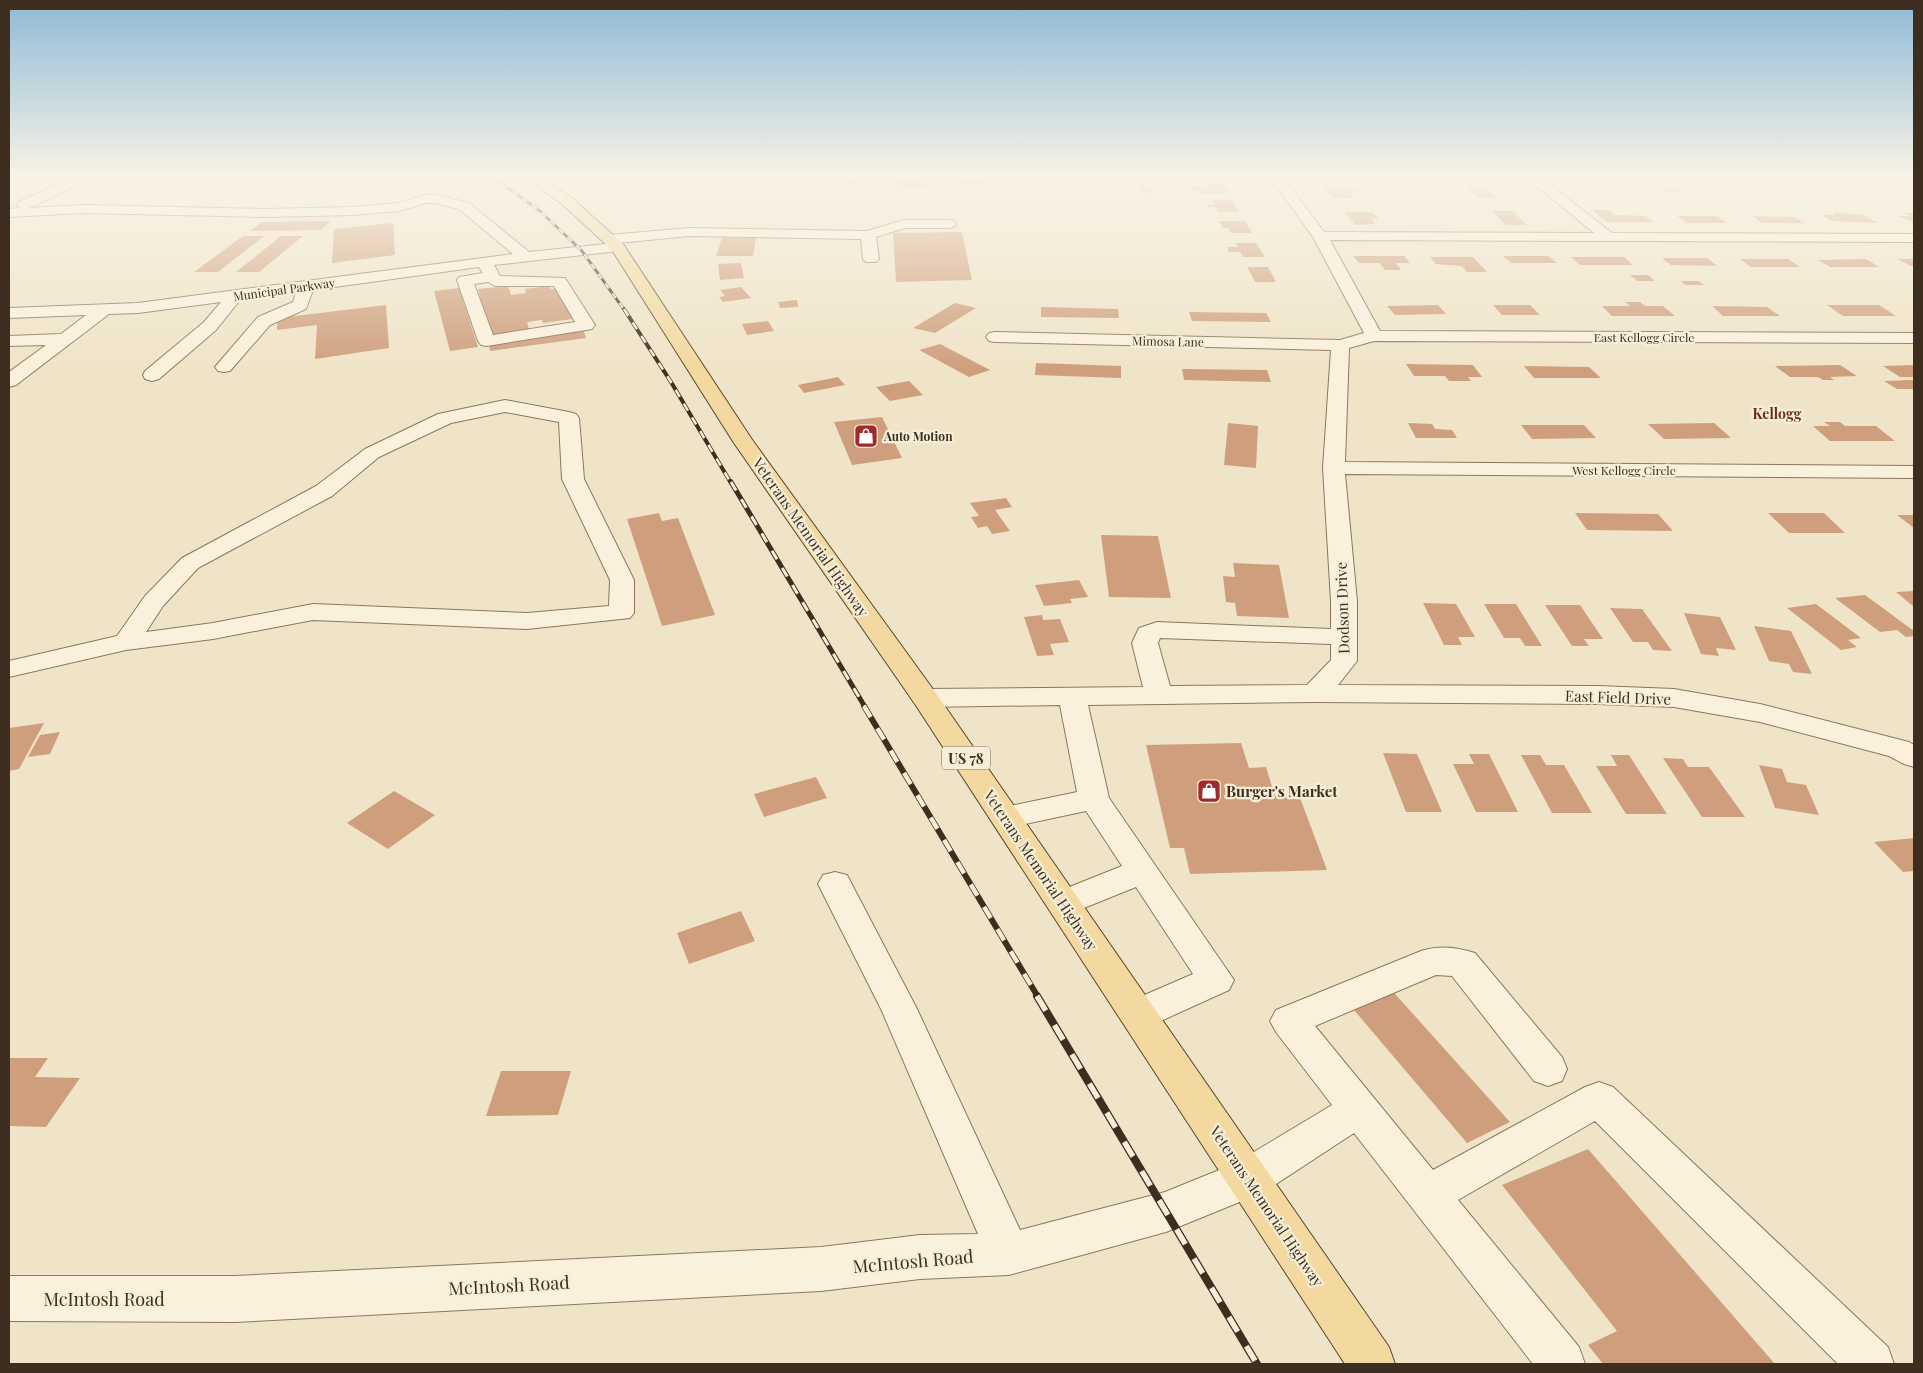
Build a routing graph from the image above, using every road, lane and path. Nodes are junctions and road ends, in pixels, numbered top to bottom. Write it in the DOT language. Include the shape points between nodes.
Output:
graph roads {
  1 [pos="506,241"];
  2 [pos="626,241"];
  3 [pos="869,241"];
  4 [pos="1323,241"];
  5 [pos="613,243"];
  6 [pos="525,257"];
  7 [pos="871,259"];
  8 [pos="447,267"];
  9 [pos="488,269"];
  10 [pos="294,284"];
  11 [pos="235,296"];
  12 [pos="320,303"];
  13 [pos="159,305"];
  14 [pos="300,305"];
  15 [pos="105,309"];
  16 [pos="9,313"];
  17 [pos="1374,336"];
  18 [pos="996,337"];
  19 [pos="1914,338"];
  20 [pos="65,339"];
  21 [pos="9,340"];
  22 [pos="1340,345"];
  23 [pos="224,367"];
  24 [pos="152,375"];
  25 [pos="9,381"];
  26 [pos="1334,468"];
  27 [pos="1914,472"];
  28 [pos="1344,637"];
  29 [pos="126,642"];
  30 [pos="9,669"];
  31 [pos="1315,694"];
  32 [pos="1159,696"];
  33 [pos="925,698"];
  34 [pos="1073,698"];
  35 [pos="1909,747"];
  36 [pos="1094,799"];
  37 [pos="1006,816"];
  38 [pos="1142,871"];
  39 [pos="835,884"];
  40 [pos="1064,903"];
  41 [pos="1139,1014"];
  42 [pos="1548,1069"];
  43 [pos="1359,1109"];
  44 [pos="1249,1178"];
  45 [pos="1428,1195"];
  46 [pos="1009,1254"];
  47 [pos="9,1298"];
  48 [pos="1372,1364"];
  49 [pos="1562,1364"];
  50 [pos="1871,1364"];
  1 -- 6 [label="street"];
  2 -- 5 [label="street, Municipal Parkway"];
  3 -- 7 [label="street"];
  4 -- 17 [label="street"];
  5 -- 6 [label="street, Municipal Parkway"];
  5 -- 33 [label="main road, Veterans Memorial Highway / US 78" via="744,443"];
  6 -- 9 [label="street, Municipal Parkway"];
  8 -- 9 [label="street, Municipal Parkway"];
  8 -- 10 [label="street, Municipal Parkway"];
  8 -- 10 [label="street" via="417,259"];
  9 -- 9 [label="street" via="495,281 559,281 586,325 487,341 465,280"];
  10 -- 11 [label="street, Municipal Parkway"];
  10 -- 13 [label="street" via="174,292"];
  10 -- 14 [label="street"];
  11 -- 13 [label="street, Municipal Parkway"];
  11 -- 24 [label="street" via="210,326"];
  12 -- 14 [label="street"];
  13 -- 15 [label="street, Municipal Parkway"];
  14 -- 23 [label="street" via="264,321"];
  15 -- 16 [label="street, Municipal Parkway"];
  15 -- 20 [label="street"];
  17 -- 19 [label="street, East Kellogg Circle"];
  17 -- 22 [label="street"];
  18 -- 22 [label="street, Mimosa Lane"];
  20 -- 21 [label="street"];
  20 -- 25 [label="street"];
  22 -- 26 [label="street, Dodson Drive"];
  26 -- 27 [label="street, West Kellogg Circle"];
  26 -- 28 [label="street, Dodson Drive"];
  28 -- 31 [label="street, Dodson Drive" via="1344,660"];
  28 -- 32 [label="street" via="1157,630 1148,634 1145,643"];
  29 -- 29 [label="street" via="213,631 313,612 527,621 621,613 622,580 573,479 570,418 504,406 445,418 372,453 324,491 190,564 154,601"];
  29 -- 30 [label="street"];
  31 -- 32 [label="street"];
  31 -- 35 [label="street, East Field Drive" via="1674,698 1760,712"];
  32 -- 34 [label="street"];
  33 -- 34 [label="street"];
  33 -- 37 [label="main road, Veterans Memorial Highway / US 78"];
  34 -- 36 [label="street"];
  36 -- 37 [label="street"];
  36 -- 38 [label="street"];
  37 -- 40 [label="main road, Veterans Memorial Highway / US 78"];
  38 -- 40 [label="street"];
  38 -- 41 [label="street" via="1216,980"];
  39 -- 46 [label="street" via="899,1008"];
  40 -- 41 [label="main road, Veterans Memorial Highway / US 78"];
  41 -- 44 [label="main road, Veterans Memorial Highway / US 78"];
  42 -- 43 [label="street" via="1462,963 1434,961 1289,1021"];
  43 -- 44 [label="street, McIntosh Road"];
  43 -- 45 [label="street"];
  44 -- 46 [label="street, McIntosh Road" via="1166,1212"];
  44 -- 48 [label="main road, Veterans Memorial Highway / US 78"];
  45 -- 49 [label="street"];
  45 -- 50 [label="street" via="1598,1099"];
  46 -- 47 [label="street, McIntosh Road" via="920,1257 821,1269 235,1299"];
}
